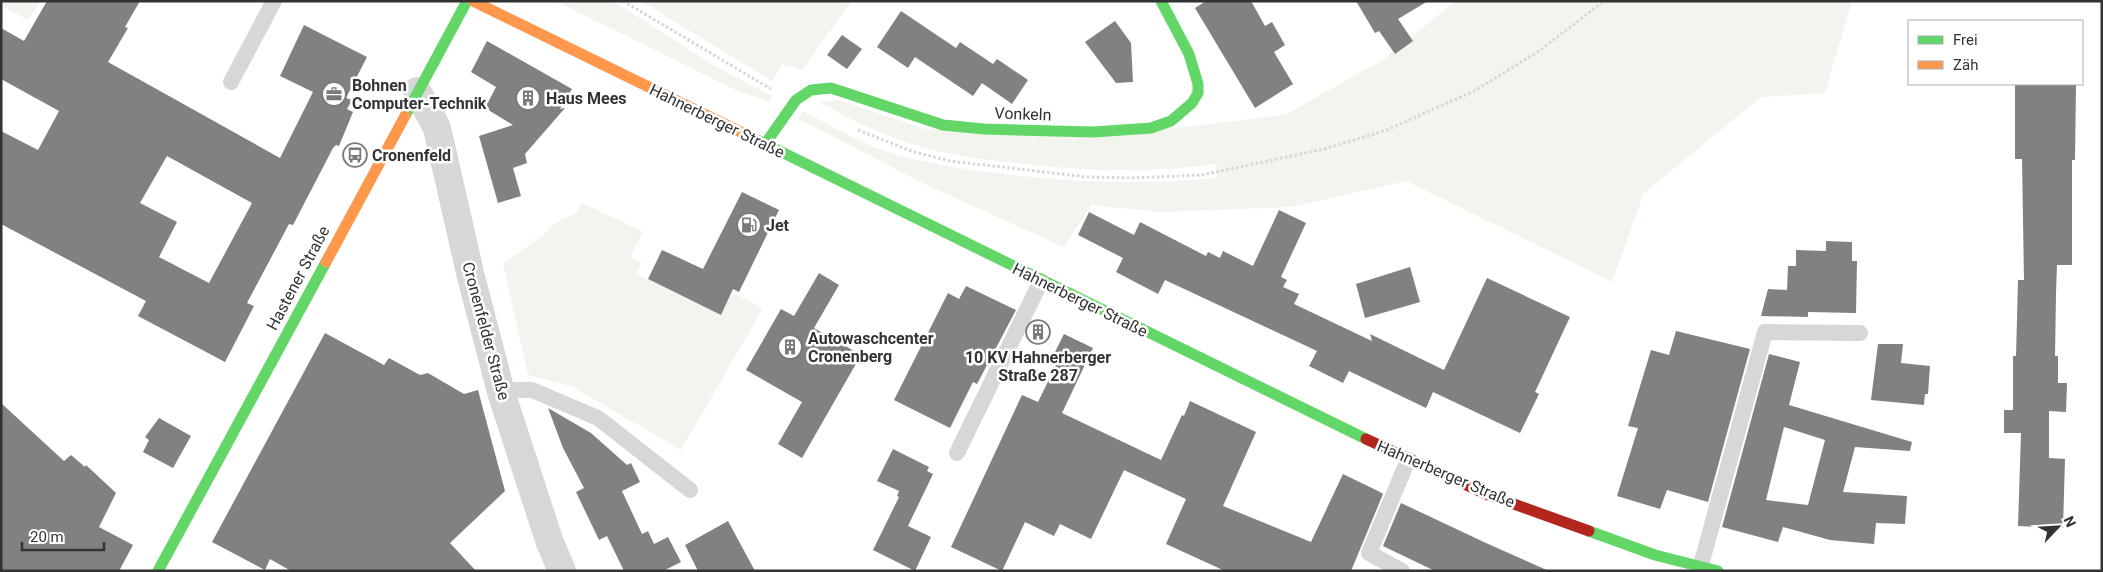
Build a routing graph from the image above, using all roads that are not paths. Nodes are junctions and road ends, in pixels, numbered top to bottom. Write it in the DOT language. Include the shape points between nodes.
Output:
graph roads {
  1 [pos="274,1"];
  2 [pos="468,1"];
  3 [pos="473,1"];
  4 [pos="1161,1"];
  5 [pos="231,82"];
  6 [pos="417,90"];
  7 [pos="765,144"];
  8 [pos="1041,281"];
  9 [pos="1860,333"];
  10 [pos="501,390"];
  11 [pos="957,453"];
  12 [pos="1408,460"];
  13 [pos="690,490"];
  14 [pos="1701,565"];
  15 [pos="158,571"];
  16 [pos="562,571"];
  17 [pos="1402,571"];
  18 [pos="1718,571"];
  1 -- 5 [label="lane"];
  2 -- 6 [label="main road, Hastener Straße"];
  3 -- 7 [label="main road, Hahnerberger Straße"];
  4 -- 7 [label="main road, Vonkeln" via="1189,54 1198,84 1198,93 1192,103 1171,121 1150,128 1093,132 984,129 943,125 831,88 811,90 796,100"];
  6 -- 10 [label="street, Cronenfelder Straße" via="437,128"];
  6 -- 15 [label="main road, Hastener Straße"];
  7 -- 8 [label="main road, Hahnerberger Straße"];
  8 -- 11 [label="lane"];
  8 -- 12 [label="main road, Hahnerberger Straße"];
  9 -- 14 [label="lane" via="1765,332"];
  10 -- 13 [label="lane" via="532,390 598,418"];
  10 -- 16 [label="street, Cronenfelder Straße"];
  12 -- 14 [label="main road, Hahnerberger Straße" via="1486,494 1655,555"];
  12 -- 17 [label="lane" via="1369,553"];
  14 -- 18 [label="main road, Hahnerberger Straße"];
}
